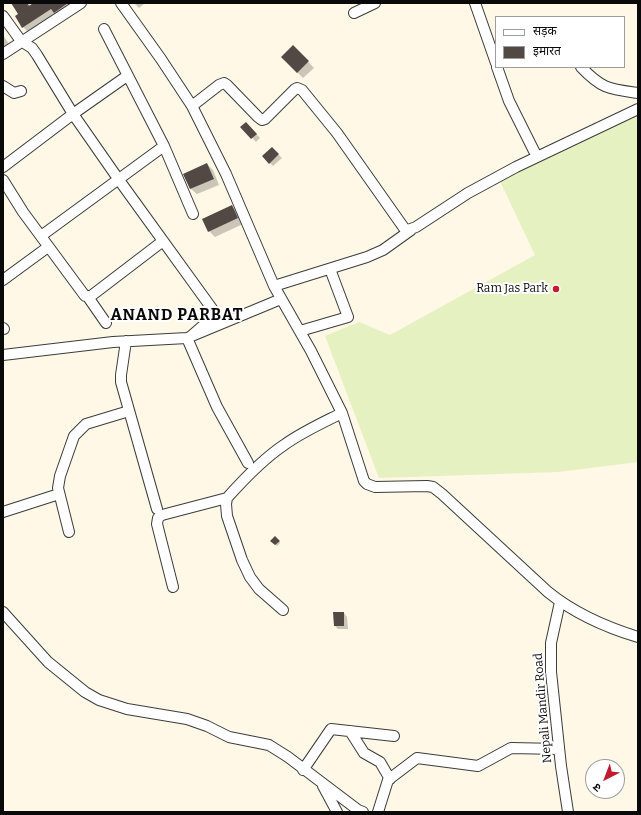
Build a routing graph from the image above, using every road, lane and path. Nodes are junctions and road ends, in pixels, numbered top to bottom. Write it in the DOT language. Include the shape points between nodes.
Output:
graph roads {
  1 [pos="81,3"];
  2 [pos="121,3"];
  3 [pos="375,3"];
  4 [pos="475,3"];
  5 [pos="354,13"];
  6 [pos="3,16"];
  7 [pos="104,30"];
  8 [pos="21,41"];
  9 [pos="3,54"];
  10 [pos="495,60"];
  11 [pos="497,68"];
  12 [pos="581,68"];
  13 [pos="127,76"];
  14 [pos="3,86"];
  15 [pos="22,91"];
  16 [pos="638,92"];
  17 [pos="192,106"];
  18 [pos="638,110"];
  19 [pos="73,114"];
  20 [pos="164,146"];
  21 [pos="537,157"];
  22 [pos="3,167"];
  23 [pos="3,180"];
  24 [pos="118,180"];
  25 [pos="193,214"];
  26 [pos="411,230"];
  27 [pos="41,236"];
  28 [pos="163,240"];
  29 [pos="48,247"];
  30 [pos="330,269"];
  31 [pos="3,280"];
  32 [pos="274,286"];
  33 [pos="88,297"];
  34 [pos="281,299"];
  35 [pos="106,323"];
  36 [pos="300,331"];
  37 [pos="189,337"];
  38 [pos="126,341"];
  39 [pos="3,355"];
  40 [pos="129,411"];
  41 [pos="342,413"];
  42 [pos="248,463"];
  43 [pos="58,494"];
  44 [pos="227,498"];
  45 [pos="158,509"];
  46 [pos="3,512"];
  47 [pos="69,532"];
  48 [pos="174,587"];
  49 [pos="560,602"];
  50 [pos="283,610"];
  51 [pos="3,612"];
  52 [pos="638,637"];
  53 [pos="350,731"];
  54 [pos="394,736"];
  55 [pos="559,749"];
  56 [pos="303,770"];
  57 [pos="390,779"];
  58 [pos="323,784"];
  59 [pos="337,812"];
  60 [pos="363,812"];
  61 [pos="378,812"];
  62 [pos="568,812"];
  1 -- 8 [label="street"];
  2 -- 17 [label="street"];
  3 -- 5 [label="street"];
  4 -- 10 [label="street"];
  6 -- 8 [label="street"];
  7 -- 13 [label="street"];
  8 -- 9 [label="street"];
  8 -- 19 [label="street" via="37,55"];
  11 -- 21 [label="street" via="509,101"];
  12 -- 16 [label="street" via="603,86"];
  13 -- 19 [label="street"];
  13 -- 20 [label="street"];
  14 -- 15 [label="street" via="14,93"];
  17 -- 26 [label="street" via="224,83 262,120 294,89 300,89 337,133 404,228"];
  17 -- 32 [label="street" via="226,174"];
  18 -- 21 [label="street"];
  19 -- 22 [label="street"];
  19 -- 24 [label="street"];
  20 -- 24 [label="street"];
  20 -- 25 [label="street"];
  21 -- 26 [label="street" via="481,186"];
  23 -- 27 [label="street"];
  24 -- 27 [label="street"];
  24 -- 28 [label="street"];
  26 -- 30 [label="street" via="376,253"];
  27 -- 29 [label="street"];
  28 -- 33 [label="street"];
  28 -- 37 [label="street" via="214,310 213,317"];
  29 -- 31 [label="street"];
  29 -- 33 [label="street" via="83,294"];
  30 -- 32 [label="street"];
  30 -- 36 [label="street" via="348,317"];
  32 -- 34 [label="street"];
  33 -- 35 [label="street"];
  34 -- 36 [label="street"];
  34 -- 37 [label="street"];
  36 -- 41 [label="street"];
  37 -- 38 [label="street"];
  37 -- 42 [label="street" via="217,407"];
  38 -- 39 [label="street"];
  38 -- 40 [label="street" via="121,382"];
  40 -- 43 [label="street" via="86,424 78,431 71,442 60,476"];
  40 -- 45 [label="street"];
  41 -- 44 [label="street" via="284,445 264,460"];
  41 -- 49 [label="street" via="367,484 375,487 433,487"];
  43 -- 46 [label="street"];
  43 -- 47 [label="street"];
  44 -- 48 [label="street" via="158,518 157,524"];
  44 -- 50 [label="street" via="227,516 250,577 259,589"];
  49 -- 52 [label="street" via="583,615"];
  49 -- 55 [label="street, Nepali Mandir Road" via="554,625 550,660"];
  51 -- 56 [label="street" via="48,662 99,700 127,709 187,720 229,737 268,746"];
  53 -- 54 [label="street"];
  53 -- 56 [label="street" via="331,729"];
  53 -- 57 [label="street" via="364,753 380,762"];
  55 -- 57 [label="street" via="511,748 478,766 417,758"];
  55 -- 62 [label="street, Nepali Mandir Road"];
  56 -- 58 [label="street"];
  57 -- 61 [label="street"];
  58 -- 59 [label="street"];
  58 -- 60 [label="street"];
}
